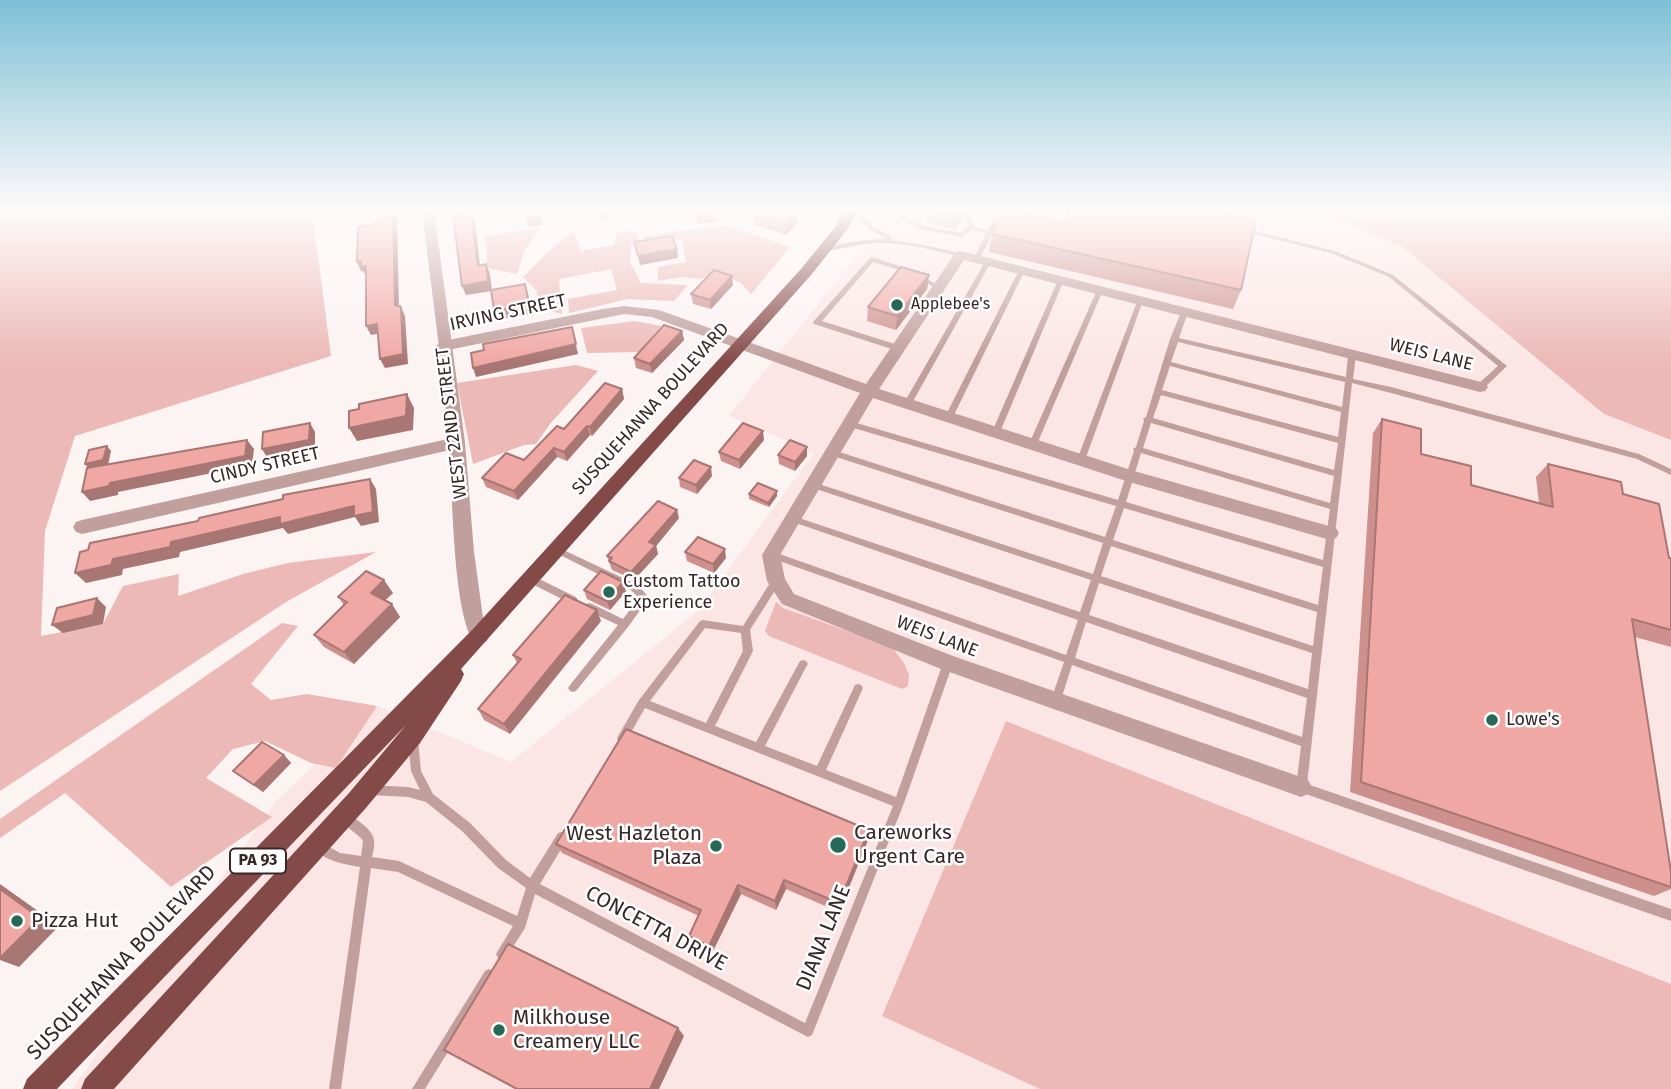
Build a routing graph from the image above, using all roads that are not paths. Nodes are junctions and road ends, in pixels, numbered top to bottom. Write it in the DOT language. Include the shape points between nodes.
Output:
graph roads {
  1 [pos="434,261"];
  2 [pos="814,261"];
  3 [pos="870,261"];
  4 [pos="878,261"];
  5 [pos="974,261"];
  6 [pos="975,261"];
  7 [pos="984,261"];
  8 [pos="1354,261"];
  9 [pos="1022,270"];
  10 [pos="1062,281"];
  11 [pos="939,288"];
  12 [pos="1100,290"];
  13 [pos="1140,301"];
  14 [pos="1184,312"];
  15 [pos="1174,340"];
  16 [pos="443,346"];
  17 [pos="741,346"];
  18 [pos="898,348"];
  19 [pos="1352,355"];
  20 [pos="1166,363"];
  21 [pos="1349,382"];
  22 [pos="1480,387"];
  23 [pos="870,390"];
  24 [pos="1157,391"];
  25 [pos="908,403"];
  26 [pos="1345,410"];
  27 [pos="949,417"];
  28 [pos="1147,419"];
  29 [pos="850,424"];
  30 [pos="996,432"];
  31 [pos="1341,441"];
  32 [pos="457,443"];
  33 [pos="1033,444"];
  34 [pos="1137,449"];
  35 [pos="833,453"];
  36 [pos="1081,460"];
  37 [pos="1671,472"];
  38 [pos="1337,474"];
  39 [pos="1128,475"];
  40 [pos="813,485"];
  41 [pos="1119,503"];
  42 [pos="1333,506"];
  43 [pos="793,519"];
  44 [pos="82,527"];
  45 [pos="1330,533"];
  46 [pos="1107,541"];
  47 [pos="557,550"];
  48 [pos="771,555"];
  49 [pos="1328,565"];
  50 [pos="1095,578"];
  51 [pos="531,579"];
  52 [pos="776,581"];
  53 [pos="1322,610"];
  54 [pos="1082,617"];
  55 [pos="625,624"];
  56 [pos="746,629"];
  57 [pos="480,635"];
  58 [pos="1317,651"];
  59 [pos="1069,660"];
  60 [pos="948,663"];
  61 [pos="803,664"];
  62 [pos="573,688"];
  63 [pos="858,688"];
  64 [pos="1312,695"];
  65 [pos="1056,701"];
  66 [pos="643,703"];
  67 [pos="709,727"];
  68 [pos="412,736"];
  69 [pos="1306,743"];
  70 [pos="759,747"];
  71 [pos="615,748"];
  72 [pos="820,771"];
  73 [pos="1301,787"];
  74 [pos="366,790"];
  75 [pos="429,798"];
  76 [pos="899,803"];
  77 [pos="343,816"];
  78 [pos="567,829"];
  79 [pos="317,844"];
  80 [pos="364,863"];
  81 [pos="532,886"];
  82 [pos="1671,915"];
  83 [pos="521,924"];
  84 [pos="808,1031"];
  85 [pos="37,1089"];
  86 [pos="95,1089"];
  87 [pos="335,1089"];
  88 [pos="418,1089"];
  1 -- 16 [label="street, WEST 22ND STREET"];
  2 -- 17 [label="highway, SUSQUEHANNA BOULEVARD / PA 93"];
  3 -- 18 [label="lane" via="817,322"];
  4 -- 11 [label="lane" via="912,272"];
  5 -- 11 [label="street"];
  6 -- 25 [label="lane"];
  7 -- 9 [label="street, WEIS LANE"];
  8 -- 22 [label="lane" via="1391,276 1503,366"];
  9 -- 10 [label="street, WEIS LANE"];
  9 -- 27 [label="lane"];
  10 -- 12 [label="street, WEIS LANE"];
  10 -- 30 [label="lane"];
  11 -- 18 [label="street"];
  12 -- 13 [label="street, WEIS LANE"];
  12 -- 33 [label="lane"];
  13 -- 14 [label="street, WEIS LANE"];
  13 -- 36 [label="lane"];
  14 -- 15 [label="lane"];
  14 -- 19 [label="street, WEIS LANE"];
  15 -- 20 [label="lane"];
  15 -- 21 [label="lane"];
  16 -- 17 [label="street, IRVING STREET" via="634,310 664,316"];
  16 -- 32 [label="street, WEST 22ND STREET"];
  17 -- 23 [label="street"];
  17 -- 47 [label="highway, SUSQUEHANNA BOULEVARD / PA 93"];
  18 -- 23 [label="street"];
  19 -- 21 [label="lane"];
  19 -- 22 [label="street, WEIS LANE"];
  20 -- 24 [label="lane"];
  20 -- 26 [label="lane"];
  21 -- 26 [label="lane"];
  21 -- 37 [label="lane" via="1639,457"];
  23 -- 25 [label="street"];
  23 -- 29 [label="street"];
  24 -- 28 [label="lane"];
  24 -- 31 [label="lane"];
  25 -- 27 [label="street"];
  26 -- 31 [label="lane"];
  27 -- 30 [label="street"];
  28 -- 34 [label="lane"];
  28 -- 38 [label="lane"];
  29 -- 35 [label="street"];
  29 -- 41 [label="lane"];
  30 -- 33 [label="street"];
  31 -- 38 [label="lane"];
  32 -- 44 [label="street, CINDY STREET"];
  32 -- 57 [label="street, WEST 22ND STREET" via="465,552"];
  33 -- 36 [label="street"];
  34 -- 39 [label="lane"];
  34 -- 42 [label="lane"];
  35 -- 40 [label="street"];
  35 -- 46 [label="lane"];
  36 -- 39 [label="street"];
  38 -- 42 [label="lane"];
  39 -- 41 [label="lane"];
  39 -- 45 [label="street"];
  40 -- 43 [label="street"];
  40 -- 50 [label="lane"];
  41 -- 46 [label="lane"];
  41 -- 49 [label="lane"];
  42 -- 45 [label="lane"];
  43 -- 48 [label="street"];
  43 -- 54 [label="lane"];
  45 -- 49 [label="lane"];
  46 -- 50 [label="lane"];
  46 -- 53 [label="lane"];
  47 -- 51 [label="highway, SUSQUEHANNA BOULEVARD / PA 93"];
  47 -- 55 [label="lane" via="635,589 644,598"];
  48 -- 52 [label="street"];
  48 -- 59 [label="lane"];
  49 -- 53 [label="lane"];
  50 -- 54 [label="lane"];
  50 -- 58 [label="lane"];
  51 -- 55 [label="lane"];
  51 -- 57 [label="highway, SUSQUEHANNA BOULEVARD / PA 93"];
  52 -- 56 [label="lane"];
  52 -- 60 [label="street, WEIS LANE" via="788,599"];
  53 -- 58 [label="lane"];
  54 -- 59 [label="lane"];
  54 -- 64 [label="lane"];
  55 -- 62 [label="lane"];
  56 -- 66 [label="lane" via="704,624"];
  56 -- 67 [label="lane" via="748,651"];
  57 -- 68 [label="highway, SUSQUEHANNA BOULEVARD / PA 93"];
  57 -- 85 [label="highway, SUSQUEHANNA BOULEVARD / PA 93"];
  58 -- 64 [label="lane"];
  59 -- 65 [label="lane"];
  59 -- 69 [label="lane"];
  60 -- 65 [label="street, WEIS LANE"];
  60 -- 76 [label="lane, DIANA LANE"];
  61 -- 70 [label="lane"];
  63 -- 72 [label="lane"];
  64 -- 69 [label="lane"];
  65 -- 73 [label="street, WEIS LANE"];
  66 -- 67 [label="lane"];
  66 -- 71 [label="lane"];
  67 -- 70 [label="lane"];
  68 -- 74 [label="highway, SUSQUEHANNA BOULEVARD / PA 93"];
  68 -- 75 [label="lane, CONCETTA DRIVE" via="416,771"];
  69 -- 73 [label="lane"];
  70 -- 72 [label="lane"];
  72 -- 76 [label="lane"];
  73 -- 82 [label="lane"];
  74 -- 75 [label="lane, CONCETTA DRIVE"];
  74 -- 77 [label="highway, SUSQUEHANNA BOULEVARD / PA 93"];
  75 -- 81 [label="lane, CONCETTA DRIVE"];
  76 -- 84 [label="lane, DIANA LANE"];
  77 -- 79 [label="highway, SUSQUEHANNA BOULEVARD / PA 93"];
  77 -- 80 [label="lane" via="369,840"];
  78 -- 81 [label="lane"];
  79 -- 80 [label="lane" via="338,858"];
  79 -- 86 [label="highway, SUSQUEHANNA BOULEVARD / PA 93"];
  80 -- 83 [label="lane" via="400,867"];
  80 -- 87 [label="lane"];
  81 -- 83 [label="lane"];
  81 -- 84 [label="lane, CONCETTA DRIVE"];
  83 -- 88 [label="lane"];
}
